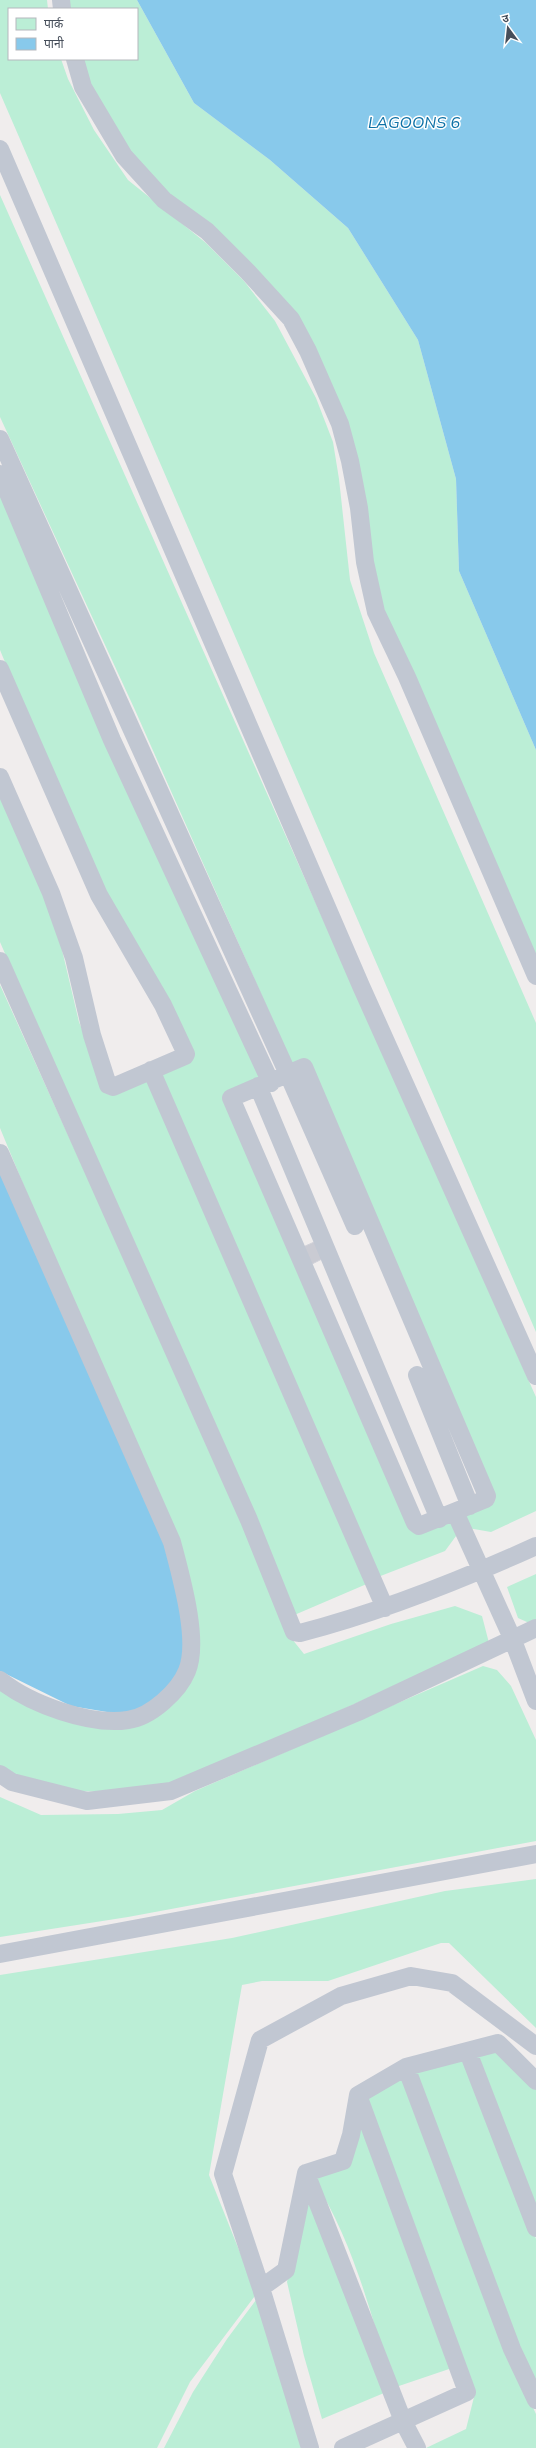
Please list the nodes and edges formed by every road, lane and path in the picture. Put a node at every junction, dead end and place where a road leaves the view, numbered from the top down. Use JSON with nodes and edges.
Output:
{"nodes":[{"id":1,"x":75,"y":60,"type":"edge"},
{"id":2,"x":0,"y":150,"type":"edge"},
{"id":3,"x":0,"y":439,"type":"edge"},
{"id":4,"x":0,"y":474,"type":"edge"},
{"id":5,"x":0,"y":669,"type":"edge"},
{"id":6,"x":0,"y":777,"type":"edge"},
{"id":7,"x":0,"y":961,"type":"edge"},
{"id":8,"x":536,"y":976,"type":"edge"},
{"id":9,"x":151,"y":1070,"type":"junction"},
{"id":10,"x":288,"y":1074,"type":"junction"},
{"id":11,"x":264,"y":1084,"type":"junction"},
{"id":12,"x":0,"y":1153,"type":"edge"},
{"id":13,"x":355,"y":1226,"type":"dead end"},
{"id":14,"x":417,"y":1375,"type":"dead end"},
{"id":15,"x":536,"y":1376,"type":"edge"},
{"id":16,"x":463,"y":1509,"type":"junction"},
{"id":17,"x":438,"y":1519,"type":"junction"},
{"id":18,"x":536,"y":1546,"type":"edge"},
{"id":19,"x":482,"y":1570,"type":"junction"},
{"id":20,"x":385,"y":1608,"type":"junction"},
{"id":21,"x":536,"y":1628,"type":"edge"},
{"id":22,"x":512,"y":1638,"type":"junction"},
{"id":23,"x":0,"y":1680,"type":"edge"},
{"id":24,"x":536,"y":1701,"type":"edge"},
{"id":25,"x":0,"y":1774,"type":"edge"},
{"id":26,"x":536,"y":1854,"type":"edge"},
{"id":27,"x":0,"y":1954,"type":"edge"},
{"id":28,"x":536,"y":2046,"type":"edge"},
{"id":29,"x":468,"y":2052,"type":"junction"},
{"id":30,"x":406,"y":2067,"type":"junction"},
{"id":31,"x":536,"y":2081,"type":"edge"},
{"id":32,"x":358,"y":2095,"type":"junction"},
{"id":33,"x":306,"y":2173,"type":"junction"},
{"id":34,"x":536,"y":2228,"type":"edge"},
{"id":35,"x":261,"y":2288,"type":"junction"},
{"id":36,"x":536,"y":2400,"type":"edge"},
{"id":37,"x":403,"y":2421,"type":"junction"},
{"id":38,"x":310,"y":2448,"type":"edge"},
{"id":39,"x":343,"y":2448,"type":"edge"},
{"id":40,"x":418,"y":2448,"type":"edge"}],
"edges":[{"from":1,"to":8,"type":"lane"},
{"from":2,"to":15,"type":"lane"},
{"from":3,"to":10,"type":"lane"},
{"from":4,"to":11,"type":"lane"},
{"from":5,"to":9,"type":"lane"},
{"from":6,"to":9,"type":"lane"},
{"from":7,"to":20,"type":"lane"},
{"from":9,"to":20,"type":"lane"},
{"from":10,"to":11,"type":"lane"},
{"from":10,"to":13,"type":"lane"},
{"from":10,"to":16,"type":"lane"},
{"from":11,"to":17,"type":"lane"},
{"from":11,"to":17,"type":"lane"},
{"from":12,"to":23,"type":"lane"},
{"from":14,"to":16,"type":"lane"},
{"from":16,"to":17,"type":"lane"},
{"from":16,"to":19,"type":"lane"},
{"from":18,"to":19,"type":"lane"},
{"from":19,"to":20,"type":"lane"},
{"from":19,"to":22,"type":"lane"},
{"from":21,"to":22,"type":"lane"},
{"from":22,"to":24,"type":"lane"},
{"from":22,"to":25,"type":"lane"},
{"from":26,"to":27,"type":"lane"},
{"from":28,"to":35,"type":"lane"},
{"from":29,"to":30,"type":"lane"},
{"from":29,"to":31,"type":"lane"},
{"from":29,"to":34,"type":"lane"},
{"from":30,"to":32,"type":"lane"},
{"from":30,"to":36,"type":"lane"},
{"from":32,"to":33,"type":"lane"},
{"from":32,"to":37,"type":"lane"},
{"from":33,"to":35,"type":"lane"},
{"from":33,"to":37,"type":"lane"},
{"from":35,"to":38,"type":"lane"},
{"from":37,"to":39,"type":"lane"},
{"from":37,"to":40,"type":"lane"}]}
